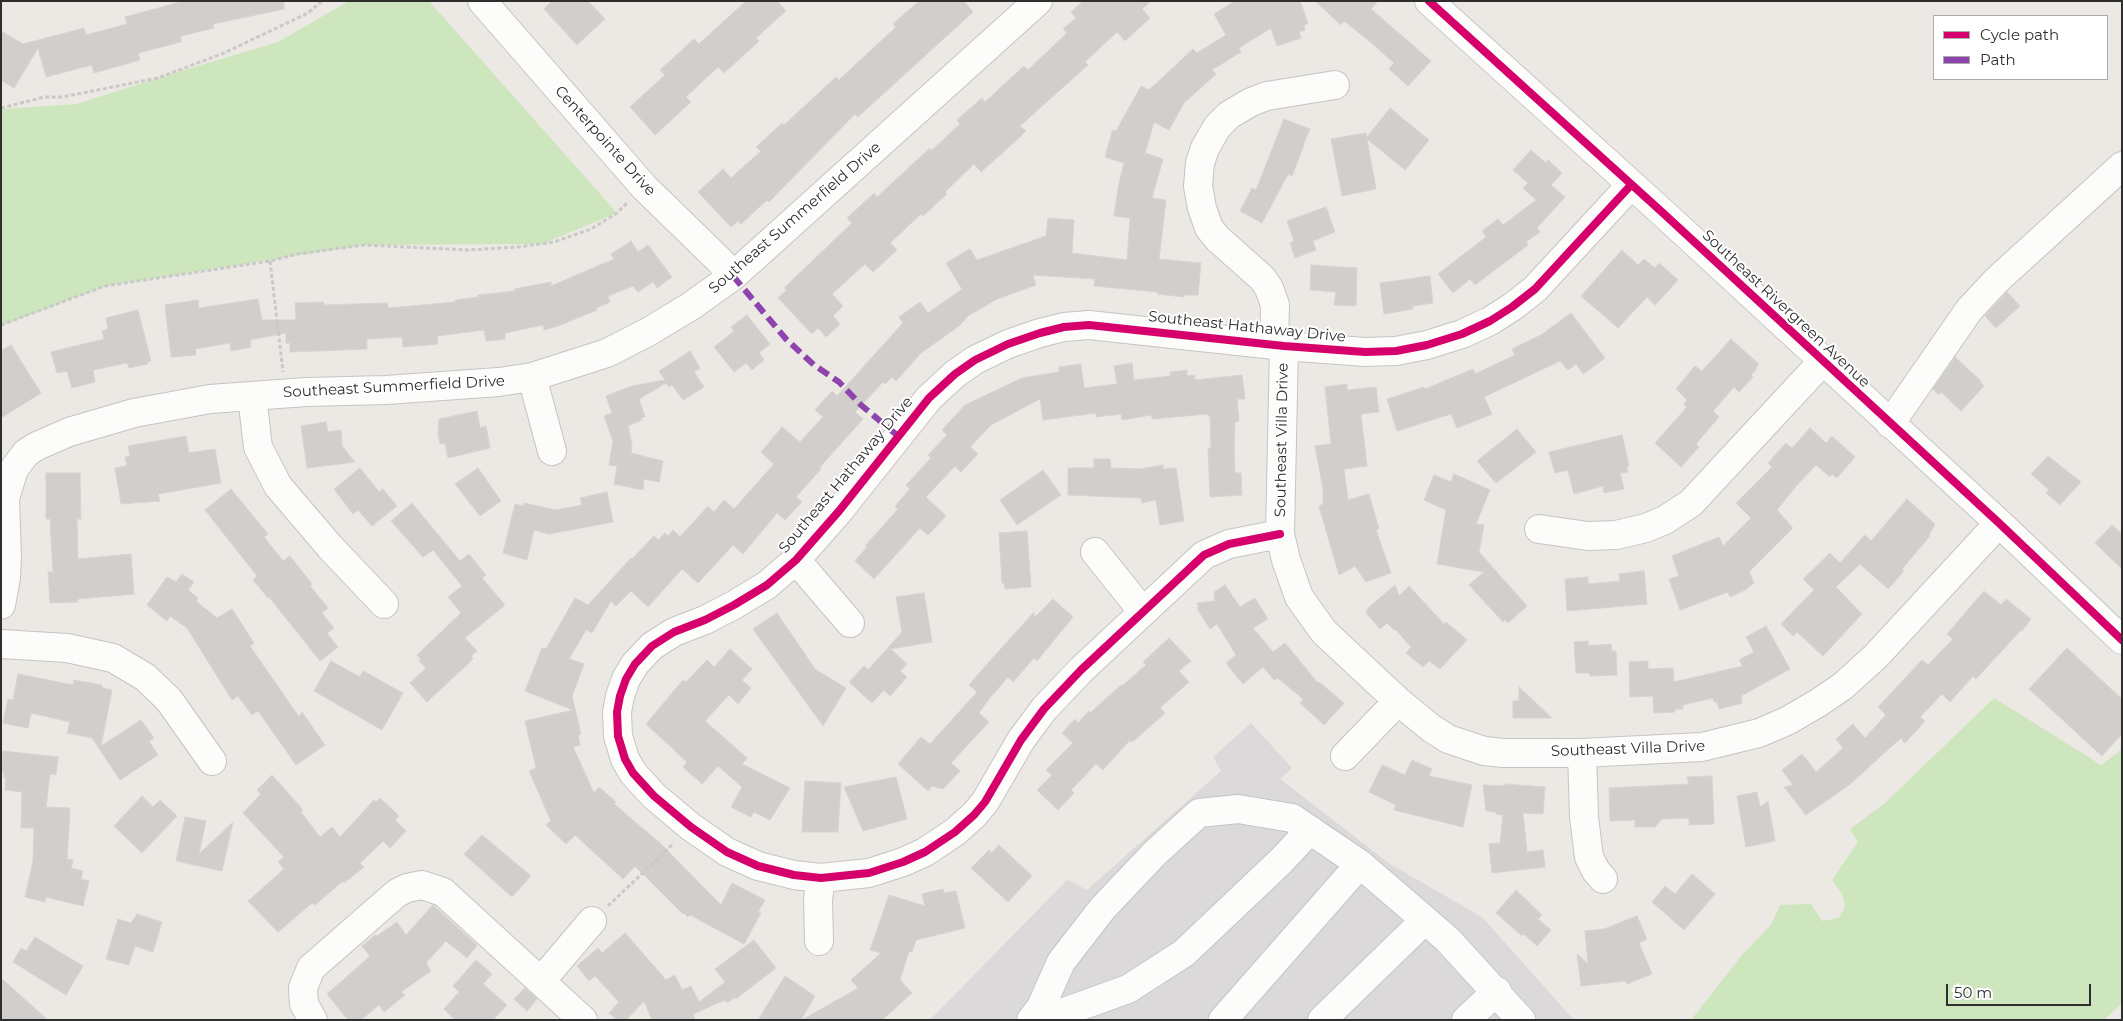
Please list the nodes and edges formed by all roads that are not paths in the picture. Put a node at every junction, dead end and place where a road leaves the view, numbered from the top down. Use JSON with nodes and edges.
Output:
{"nodes":[{"id":1,"x":482,"y":1,"type":"edge"},
{"id":2,"x":1038,"y":1,"type":"edge"},
{"id":3,"x":1429,"y":1,"type":"edge"},
{"id":4,"x":1335,"y":85,"type":"dead end"},
{"id":5,"x":2122,"y":166,"type":"edge"},
{"id":6,"x":1631,"y":185,"type":"junction"},
{"id":7,"x":733,"y":276,"type":"junction"},
{"id":8,"x":1279,"y":346,"type":"junction"},
{"id":9,"x":1823,"y":361,"type":"junction"},
{"id":10,"x":532,"y":377,"type":"junction"},
{"id":11,"x":252,"y":396,"type":"junction"},
{"id":12,"x":1890,"y":424,"type":"junction"},
{"id":13,"x":552,"y":451,"type":"dead end"},
{"id":14,"x":1998,"y":523,"type":"junction"},
{"id":15,"x":1539,"y":528,"type":"dead end"},
{"id":16,"x":1280,"y":534,"type":"junction"},
{"id":17,"x":1096,"y":552,"type":"dead end"},
{"id":18,"x":796,"y":560,"type":"junction"},
{"id":19,"x":384,"y":604,"type":"dead end"},
{"id":20,"x":1,"y":605,"type":"edge"},
{"id":21,"x":1143,"y":612,"type":"junction"},
{"id":22,"x":850,"y":623,"type":"dead end"},
{"id":23,"x":2122,"y":640,"type":"edge"},
{"id":24,"x":1,"y":644,"type":"edge"},
{"id":25,"x":1398,"y":701,"type":"junction"},
{"id":26,"x":1582,"y":753,"type":"junction"},
{"id":27,"x":1345,"y":756,"type":"dead end"},
{"id":28,"x":212,"y":761,"type":"dead end"},
{"id":29,"x":1310,"y":830,"type":"junction"},
{"id":30,"x":1360,"y":864,"type":"junction"},
{"id":31,"x":821,"y":878,"type":"junction"},
{"id":32,"x":1603,"y":879,"type":"dead end"},
{"id":33,"x":1425,"y":920,"type":"junction"},
{"id":34,"x":592,"y":921,"type":"road end"},
{"id":35,"x":819,"y":941,"type":"dead end"},
{"id":36,"x":541,"y":981,"type":"junction"},
{"id":37,"x":1497,"y":991,"type":"junction"},
{"id":38,"x":313,"y":1020,"type":"edge"},
{"id":39,"x":584,"y":1020,"type":"edge"},
{"id":40,"x":1031,"y":1020,"type":"edge"},
{"id":41,"x":1042,"y":1020,"type":"edge"},
{"id":42,"x":1223,"y":1020,"type":"edge"},
{"id":43,"x":1322,"y":1020,"type":"edge"},
{"id":44,"x":1466,"y":1020,"type":"edge"},
{"id":45,"x":1521,"y":1020,"type":"edge"}],
"edges":[{"from":1,"to":7,"type":"street","name":"Centerpointe Drive"},
{"from":2,"to":7,"type":"street","name":"Southeast Summerfield Drive"},
{"from":3,"to":6,"type":"street","name":"Southeast Rivergreen Avenue"},
{"from":4,"to":8,"type":"street","name":"Southeast Villa Drive"},
{"from":5,"to":12,"type":"street"},
{"from":6,"to":8,"type":"street","name":"Southeast Hathaway Drive"},
{"from":6,"to":9,"type":"street","name":"Southeast Rivergreen Avenue"},
{"from":7,"to":10,"type":"street","name":"Southeast Summerfield Drive"},
{"from":8,"to":16,"type":"street","name":"Southeast Villa Drive"},
{"from":8,"to":18,"type":"street","name":"Southeast Hathaway Drive"},
{"from":9,"to":12,"type":"street","name":"Southeast Rivergreen Avenue"},
{"from":9,"to":15,"type":"street"},
{"from":10,"to":11,"type":"street","name":"Southeast Summerfield Drive"},
{"from":10,"to":13,"type":"street"},
{"from":11,"to":19,"type":"street"},
{"from":11,"to":20,"type":"street","name":"Southeast Summerfield Drive"},
{"from":12,"to":14,"type":"street","name":"Southeast Rivergreen Avenue"},
{"from":14,"to":23,"type":"street","name":"Southeast Rivergreen Avenue"},
{"from":14,"to":26,"type":"street","name":"Southeast Villa Drive"},
{"from":16,"to":21,"type":"street","name":"Southeast Hathaway Drive"},
{"from":16,"to":25,"type":"street","name":"Southeast Villa Drive"},
{"from":17,"to":21,"type":"street"},
{"from":18,"to":22,"type":"street","name":"Southeast Hathaway Drive"},
{"from":18,"to":31,"type":"street","name":"Southeast Hathaway Drive"},
{"from":21,"to":31,"type":"street","name":"Southeast Hathaway Drive"},
{"from":24,"to":28,"type":"street"},
{"from":25,"to":26,"type":"street","name":"Southeast Villa Drive"},
{"from":25,"to":27,"type":"street"},
{"from":26,"to":32,"type":"street"},
{"from":29,"to":30,"type":"street"},
{"from":29,"to":40,"type":"street"},
{"from":29,"to":41,"type":"street"},
{"from":30,"to":33,"type":"street"},
{"from":30,"to":42,"type":"street"},
{"from":31,"to":35,"type":"street"},
{"from":33,"to":37,"type":"street"},
{"from":33,"to":43,"type":"street"},
{"from":34,"to":36,"type":"street"},
{"from":36,"to":38,"type":"street"},
{"from":36,"to":39,"type":"street"},
{"from":37,"to":44,"type":"street"},
{"from":37,"to":45,"type":"street"}]}
